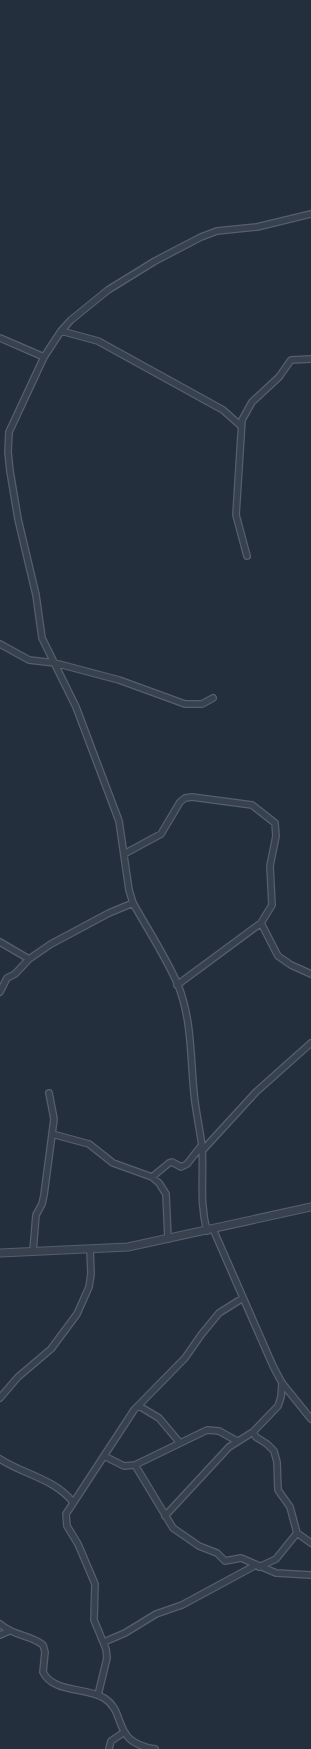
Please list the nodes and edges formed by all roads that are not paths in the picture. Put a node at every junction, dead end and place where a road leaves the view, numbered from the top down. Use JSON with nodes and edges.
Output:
{"nodes":[{"id":1,"x":311,"y":214,"type":"edge"},
{"id":2,"x":60,"y":331,"type":"junction"},
{"id":3,"x":0,"y":338,"type":"edge"},
{"id":4,"x":44,"y":357,"type":"junction"},
{"id":5,"x":311,"y":359,"type":"edge"},
{"id":6,"x":241,"y":426,"type":"junction"},
{"id":7,"x":246,"y":556,"type":"dead end"},
{"id":8,"x":0,"y":644,"type":"edge"},
{"id":9,"x":55,"y":663,"type":"junction"},
{"id":10,"x":213,"y":698,"type":"dead end"},
{"id":11,"x":124,"y":854,"type":"junction"},
{"id":12,"x":133,"y":903,"type":"junction"},
{"id":13,"x":261,"y":923,"type":"junction"},
{"id":14,"x":0,"y":942,"type":"edge"},
{"id":15,"x":29,"y":959,"type":"junction"},
{"id":16,"x":311,"y":974,"type":"edge"},
{"id":17,"x":178,"y":985,"type":"junction"},
{"id":18,"x":0,"y":992,"type":"edge"},
{"id":19,"x":311,"y":1043,"type":"edge"},
{"id":20,"x":49,"y":1093,"type":"dead end"},
{"id":21,"x":52,"y":1134,"type":"junction"},
{"id":22,"x":202,"y":1148,"type":"junction"},
{"id":23,"x":152,"y":1177,"type":"junction"},
{"id":24,"x":311,"y":1208,"type":"edge"},
{"id":25,"x":210,"y":1230,"type":"junction"},
{"id":26,"x":168,"y":1239,"type":"junction"},
{"id":27,"x":90,"y":1248,"type":"junction"},
{"id":28,"x":33,"y":1251,"type":"junction"},
{"id":29,"x":0,"y":1253,"type":"edge"},
{"id":30,"x":243,"y":1298,"type":"junction"},
{"id":31,"x":282,"y":1382,"type":"junction"},
{"id":32,"x":0,"y":1398,"type":"edge"},
{"id":33,"x":139,"y":1406,"type":"junction"},
{"id":34,"x":311,"y":1419,"type":"edge"},
{"id":35,"x":253,"y":1432,"type":"junction"},
{"id":36,"x":237,"y":1441,"type":"junction"},
{"id":37,"x":180,"y":1442,"type":"junction"},
{"id":38,"x":104,"y":1456,"type":"junction"},
{"id":39,"x":0,"y":1459,"type":"edge"},
{"id":40,"x":135,"y":1465,"type":"junction"},
{"id":41,"x":73,"y":1502,"type":"junction"},
{"id":42,"x":166,"y":1516,"type":"junction"},
{"id":43,"x":297,"y":1533,"type":"junction"},
{"id":44,"x":311,"y":1543,"type":"edge"},
{"id":45,"x":257,"y":1566,"type":"junction"},
{"id":46,"x":311,"y":1575,"type":"edge"},
{"id":47,"x":0,"y":1624,"type":"edge"},
{"id":48,"x":9,"y":1631,"type":"junction"},
{"id":49,"x":0,"y":1635,"type":"edge"},
{"id":50,"x":104,"y":1642,"type":"junction"},
{"id":51,"x":98,"y":1695,"type":"junction"},
{"id":52,"x":123,"y":1732,"type":"junction"},
{"id":53,"x":145,"y":1748,"type":"edge"},
{"id":54,"x":109,"y":1749,"type":"edge"},
{"id":55,"x":155,"y":1749,"type":"edge"}],
"edges":[{"from":1,"to":2,"type":"street"},
{"from":2,"to":4,"type":"street"},
{"from":2,"to":6,"type":"street"},
{"from":3,"to":4,"type":"street"},
{"from":4,"to":9,"type":"street"},
{"from":5,"to":6,"type":"street"},
{"from":6,"to":7,"type":"street"},
{"from":8,"to":9,"type":"street"},
{"from":9,"to":10,"type":"street"},
{"from":9,"to":11,"type":"street"},
{"from":11,"to":12,"type":"street"},
{"from":11,"to":13,"type":"street"},
{"from":12,"to":15,"type":"street"},
{"from":12,"to":17,"type":"street"},
{"from":13,"to":16,"type":"street"},
{"from":13,"to":17,"type":"street"},
{"from":14,"to":15,"type":"street"},
{"from":15,"to":18,"type":"street"},
{"from":17,"to":22,"type":"street"},
{"from":19,"to":22,"type":"street"},
{"from":20,"to":21,"type":"street"},
{"from":21,"to":23,"type":"street"},
{"from":21,"to":28,"type":"street"},
{"from":22,"to":23,"type":"street"},
{"from":22,"to":25,"type":"street"},
{"from":23,"to":26,"type":"street"},
{"from":24,"to":25,"type":"street"},
{"from":25,"to":26,"type":"street"},
{"from":25,"to":30,"type":"street"},
{"from":26,"to":27,"type":"street"},
{"from":27,"to":28,"type":"street"},
{"from":27,"to":32,"type":"street"},
{"from":28,"to":29,"type":"street"},
{"from":30,"to":31,"type":"street"},
{"from":30,"to":33,"type":"street"},
{"from":31,"to":34,"type":"street"},
{"from":31,"to":35,"type":"street"},
{"from":33,"to":37,"type":"street"},
{"from":33,"to":38,"type":"street"},
{"from":35,"to":36,"type":"street"},
{"from":35,"to":43,"type":"street"},
{"from":36,"to":37,"type":"street"},
{"from":36,"to":42,"type":"street"},
{"from":37,"to":40,"type":"street"},
{"from":38,"to":40,"type":"street"},
{"from":38,"to":41,"type":"street"},
{"from":39,"to":41,"type":"street"},
{"from":40,"to":42,"type":"street"},
{"from":41,"to":50,"type":"street"},
{"from":42,"to":45,"type":"street"},
{"from":43,"to":44,"type":"street"},
{"from":43,"to":45,"type":"street"},
{"from":45,"to":46,"type":"street"},
{"from":45,"to":50,"type":"street"},
{"from":47,"to":48,"type":"street"},
{"from":48,"to":49,"type":"street"},
{"from":48,"to":51,"type":"street"},
{"from":50,"to":51,"type":"street"},
{"from":51,"to":52,"type":"street"},
{"from":52,"to":53,"type":"street"},
{"from":52,"to":54,"type":"street"},
{"from":53,"to":55,"type":"street"}]}
